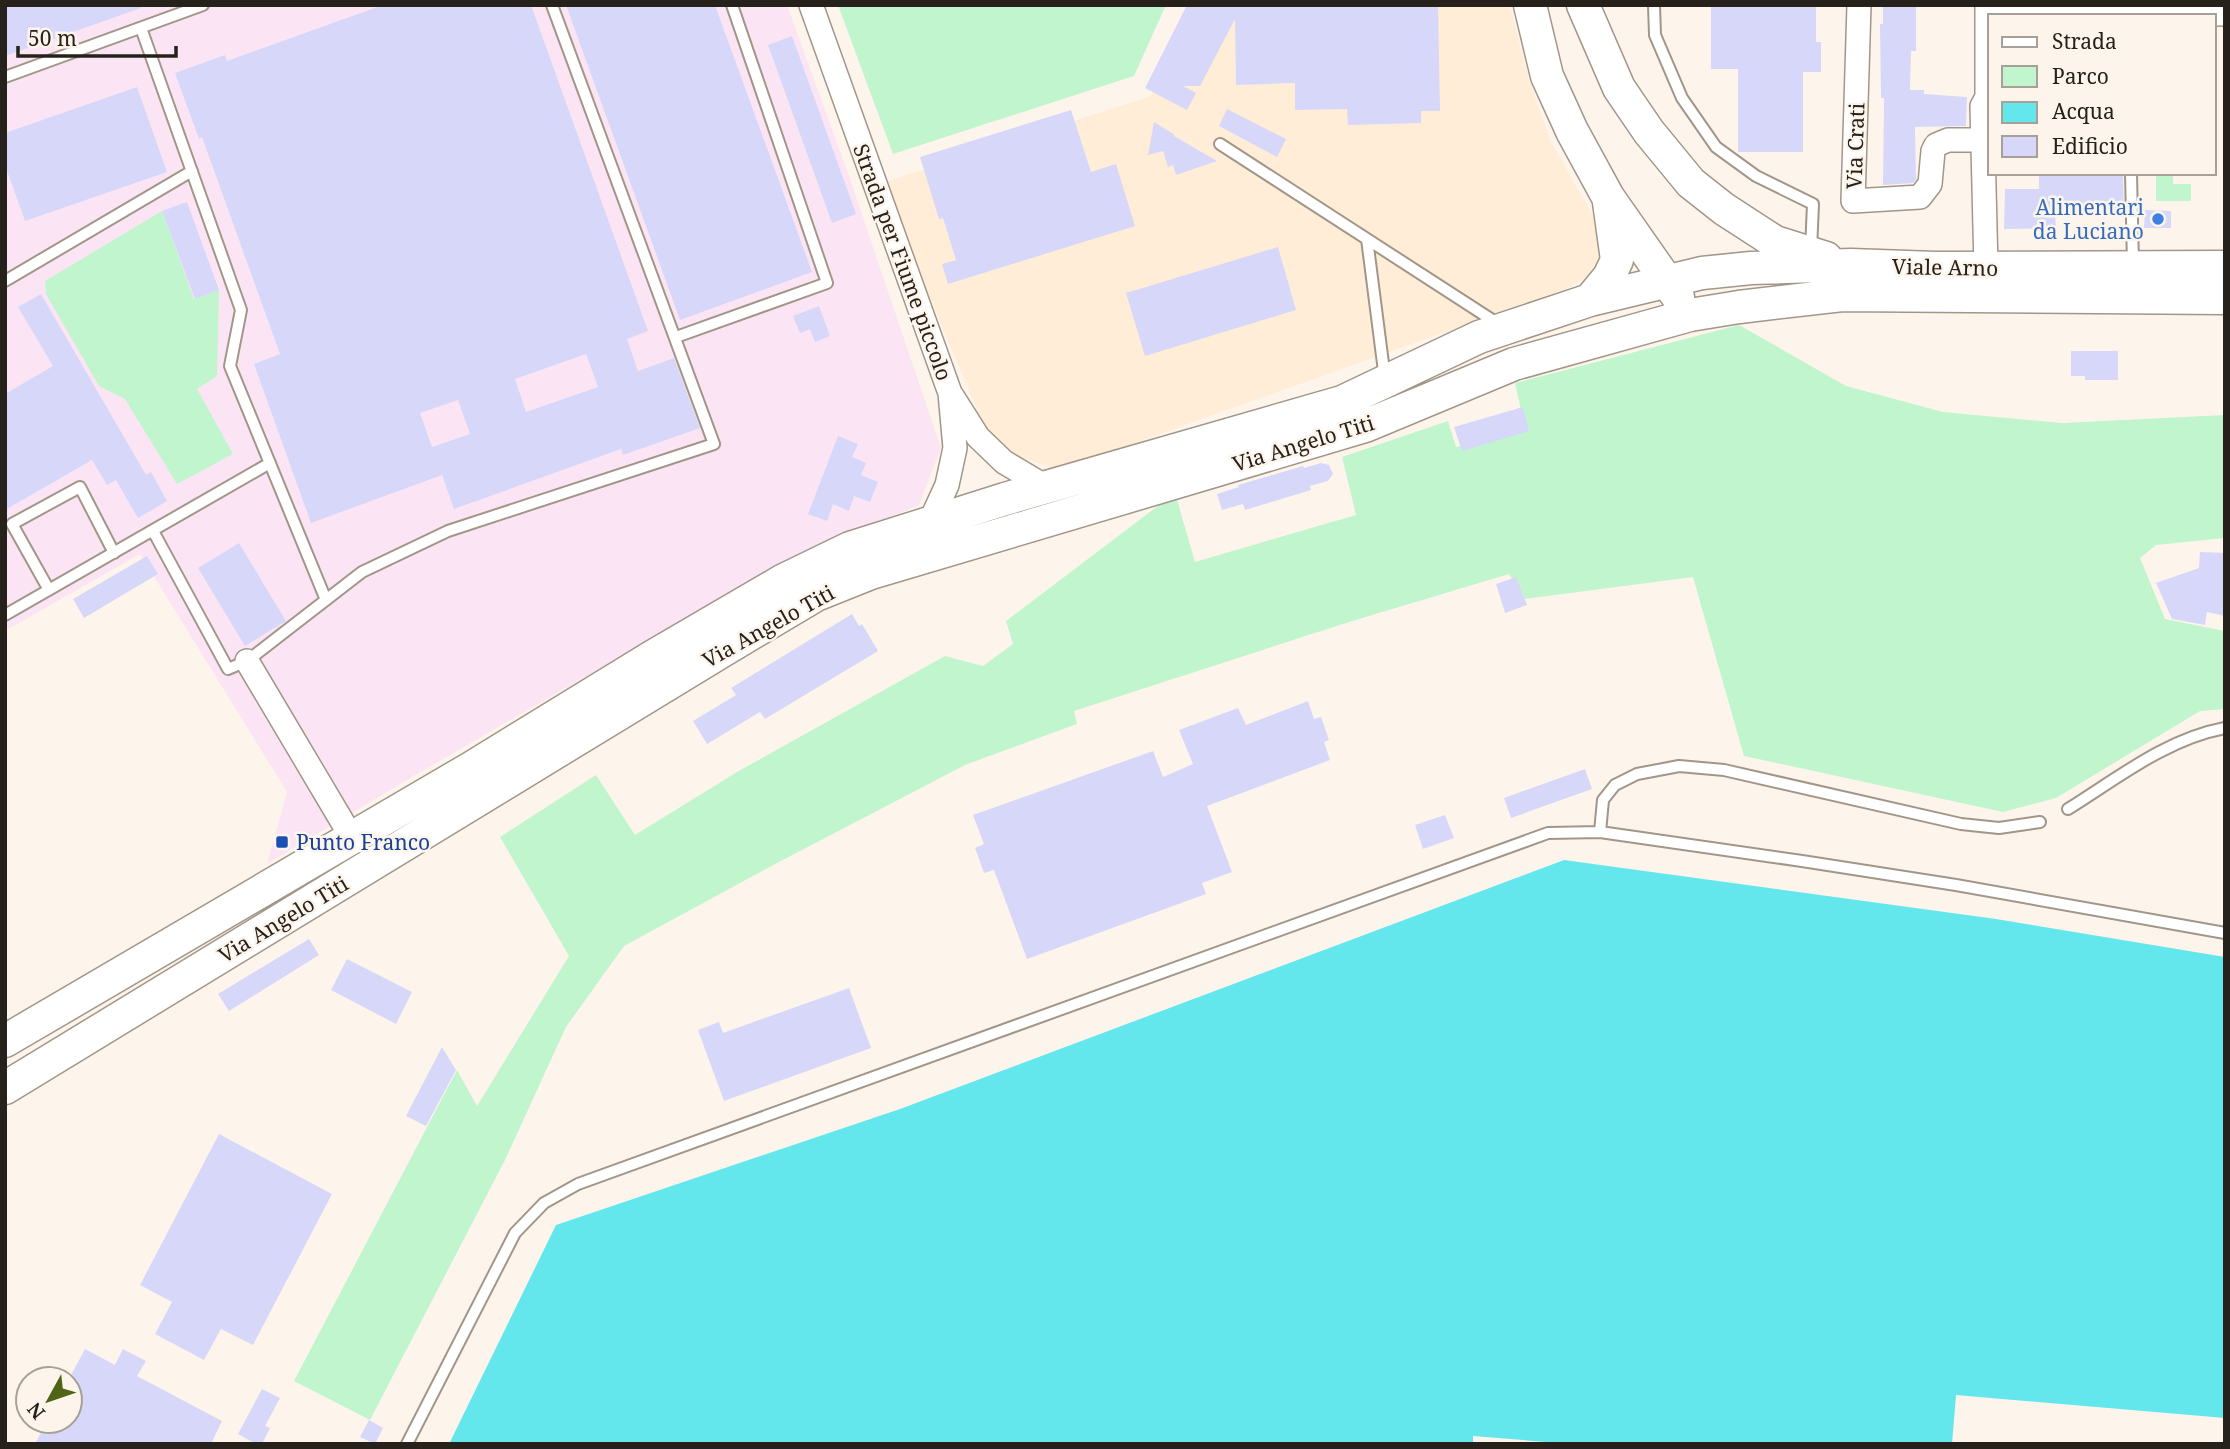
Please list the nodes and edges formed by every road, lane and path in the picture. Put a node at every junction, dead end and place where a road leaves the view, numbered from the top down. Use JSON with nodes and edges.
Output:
{"nodes":[{"id":1,"x":203,"y":5,"type":"edge"},
{"id":2,"x":552,"y":5,"type":"edge"},
{"id":3,"x":732,"y":5,"type":"edge"},
{"id":4,"x":811,"y":5,"type":"edge"},
{"id":5,"x":1530,"y":5,"type":"edge"},
{"id":6,"x":1583,"y":5,"type":"edge"},
{"id":7,"x":1654,"y":5,"type":"edge"},
{"id":8,"x":1859,"y":5,"type":"edge"},
{"id":9,"x":1987,"y":8,"type":"edge"},
{"id":10,"x":2111,"y":9,"type":"edge"},
{"id":11,"x":2225,"y":14,"type":"edge"},
{"id":12,"x":141,"y":28,"type":"junction"},
{"id":13,"x":5,"y":77,"type":"edge"},
{"id":14,"x":1988,"y":94,"type":"edge"},
{"id":15,"x":1983,"y":140,"type":"junction"},
{"id":16,"x":1220,"y":144,"type":"dead end"},
{"id":17,"x":192,"y":172,"type":"junction"},
{"id":18,"x":2131,"y":175,"type":"edge"},
{"id":19,"x":1608,"y":197,"type":"junction"},
{"id":20,"x":1367,"y":239,"type":"junction"},
{"id":21,"x":1811,"y":253,"type":"junction"},
{"id":22,"x":1851,"y":265,"type":"junction"},
{"id":23,"x":2133,"y":267,"type":"junction"},
{"id":24,"x":2225,"y":267,"type":"edge"},
{"id":25,"x":1986,"y":268,"type":"junction"},
{"id":26,"x":5,"y":281,"type":"edge"},
{"id":27,"x":1666,"y":282,"type":"junction"},
{"id":28,"x":2225,"y":298,"type":"edge"},
{"id":29,"x":1590,"y":300,"type":"junction"},
{"id":30,"x":1690,"y":315,"type":"junction"},
{"id":31,"x":1505,"y":329,"type":"junction"},
{"id":32,"x":676,"y":337,"type":"junction"},
{"id":33,"x":1385,"y":382,"type":"junction"},
{"id":34,"x":950,"y":393,"type":"junction"},
{"id":35,"x":270,"y":463,"type":"junction"},
{"id":36,"x":1046,"y":487,"type":"junction"},
{"id":37,"x":930,"y":523,"type":"junction"},
{"id":38,"x":153,"y":531,"type":"junction"},
{"id":39,"x":114,"y":553,"type":"junction"},
{"id":40,"x":49,"y":590,"type":"junction"},
{"id":41,"x":326,"y":600,"type":"junction"},
{"id":42,"x":5,"y":615,"type":"edge"},
{"id":43,"x":247,"y":661,"type":"junction"},
{"id":44,"x":2225,"y":728,"type":"edge"},
{"id":45,"x":2068,"y":809,"type":"dead end"},
{"id":46,"x":2040,"y":822,"type":"dead end"},
{"id":47,"x":1600,"y":832,"type":"junction"},
{"id":48,"x":356,"y":835,"type":"junction"},
{"id":49,"x":393,"y":852,"type":"junction"},
{"id":50,"x":356,"y":875,"type":"junction"},
{"id":51,"x":2225,"y":933,"type":"edge"},
{"id":52,"x":5,"y":1041,"type":"edge"},
{"id":53,"x":5,"y":1088,"type":"edge"},
{"id":54,"x":407,"y":1444,"type":"edge"}],
"edges":[{"from":1,"to":12,"type":"lane"},
{"from":2,"to":32,"type":"lane"},
{"from":3,"to":32,"type":"lane"},
{"from":4,"to":34,"type":"street","name":"Strada per Fiume piccolo"},
{"from":5,"to":19,"type":"main road"},
{"from":6,"to":21,"type":"main road"},
{"from":7,"to":21,"type":"lane"},
{"from":8,"to":15,"type":"street","name":"Via Crati"},
{"from":9,"to":10,"type":"street"},
{"from":9,"to":14,"type":"street"},
{"from":10,"to":11,"type":"street"},
{"from":12,"to":13,"type":"lane"},
{"from":12,"to":17,"type":"lane"},
{"from":14,"to":15,"type":"street"},
{"from":15,"to":25,"type":"street"},
{"from":16,"to":20,"type":"lane"},
{"from":17,"to":26,"type":"lane"},
{"from":17,"to":35,"type":"lane"},
{"from":18,"to":23,"type":"lane"},
{"from":19,"to":27,"type":"main road"},
{"from":19,"to":29,"type":"main road"},
{"from":20,"to":31,"type":"lane"},
{"from":20,"to":33,"type":"lane"},
{"from":21,"to":22,"type":"main road"},
{"from":22,"to":25,"type":"main road","name":"Viale Arno"},
{"from":22,"to":27,"type":"main road","name":"Viale Arno"},
{"from":23,"to":24,"type":"main road","name":"Viale Arno"},
{"from":23,"to":25,"type":"main road","name":"Viale Arno"},
{"from":27,"to":29,"type":"main road","name":"Via Angelo Titi"},
{"from":27,"to":30,"type":"main road"},
{"from":28,"to":30,"type":"main road","name":"Viale Arno"},
{"from":29,"to":31,"type":"main road","name":"Via Angelo Titi"},
{"from":30,"to":49,"type":"main road","name":"Via Angelo Titi"},
{"from":31,"to":33,"type":"main road","name":"Via Angelo Titi"},
{"from":32,"to":41,"type":"lane"},
{"from":33,"to":36,"type":"main road","name":"Via Angelo Titi"},
{"from":34,"to":36,"type":"street"},
{"from":34,"to":37,"type":"street","name":"Strada per Fiume piccolo"},
{"from":35,"to":38,"type":"lane"},
{"from":35,"to":41,"type":"lane"},
{"from":36,"to":37,"type":"main road","name":"Via Angelo Titi"},
{"from":37,"to":48,"type":"main road","name":"Via Angelo Titi"},
{"from":38,"to":39,"type":"lane"},
{"from":38,"to":43,"type":"lane"},
{"from":39,"to":40,"type":"lane"},
{"from":39,"to":40,"type":"lane"},
{"from":40,"to":42,"type":"lane"},
{"from":41,"to":43,"type":"lane"},
{"from":43,"to":48,"type":"street"},
{"from":44,"to":45,"type":"lane"},
{"from":46,"to":47,"type":"lane"},
{"from":47,"to":51,"type":"lane"},
{"from":47,"to":54,"type":"lane"},
{"from":48,"to":49,"type":"street"},
{"from":48,"to":50,"type":"street"},
{"from":48,"to":52,"type":"main road","name":"Via Angelo Titi"},
{"from":49,"to":50,"type":"main road","name":"Via Angelo Titi"},
{"from":50,"to":53,"type":"main road","name":"Via Angelo Titi"}]}
